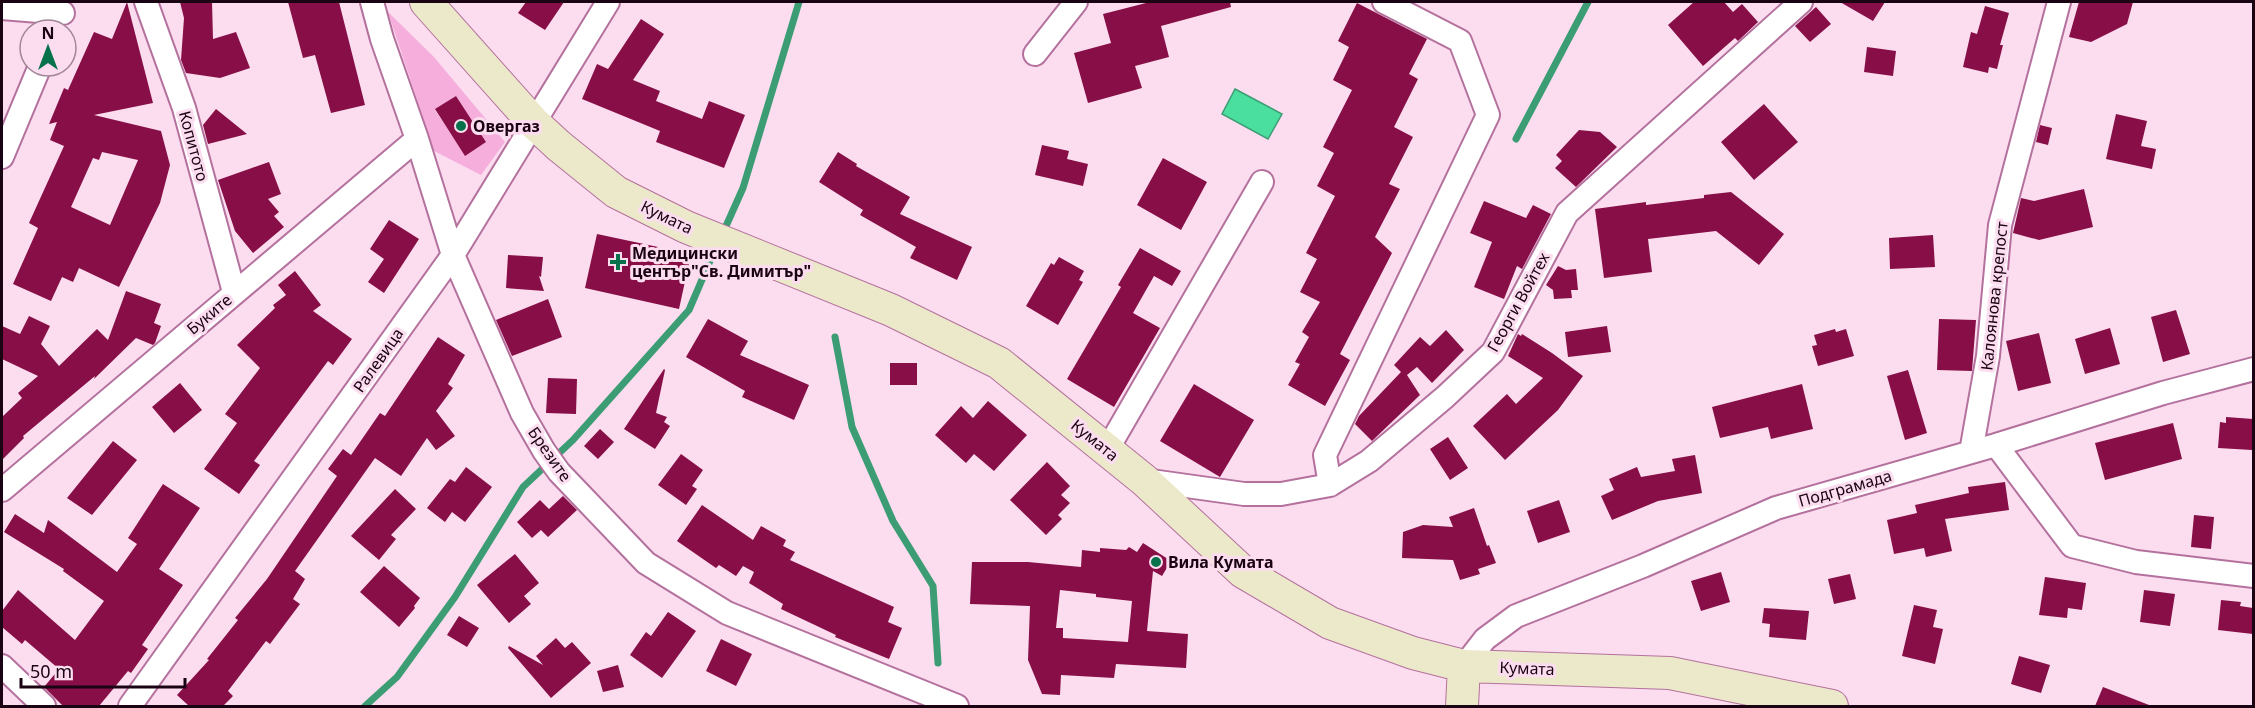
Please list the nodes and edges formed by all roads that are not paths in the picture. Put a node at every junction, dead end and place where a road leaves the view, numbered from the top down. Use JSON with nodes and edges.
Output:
{"nodes":[{"id":1,"x":146,"y":2,"type":"edge"},
{"id":2,"x":372,"y":2,"type":"edge"},
{"id":3,"x":426,"y":2,"type":"edge"},
{"id":4,"x":608,"y":2,"type":"edge"},
{"id":5,"x":1076,"y":2,"type":"edge"},
{"id":6,"x":1384,"y":2,"type":"edge"},
{"id":7,"x":1801,"y":2,"type":"edge"},
{"id":8,"x":2059,"y":2,"type":"edge"},
{"id":9,"x":2,"y":8,"type":"edge"},
{"id":10,"x":62,"y":15,"type":"edge"},
{"id":11,"x":1035,"y":54,"type":"dead end"},
{"id":12,"x":35,"y":78,"type":"edge"},
{"id":13,"x":533,"y":122,"type":"junction"},
{"id":14,"x":417,"y":139,"type":"junction"},
{"id":15,"x":2,"y":157,"type":"edge"},
{"id":16,"x":1262,"y":182,"type":"dead end"},
{"id":17,"x":453,"y":255,"type":"junction"},
{"id":18,"x":234,"y":292,"type":"junction"},
{"id":19,"x":2253,"y":369,"type":"edge"},
{"id":20,"x":1996,"y":445,"type":"junction"},
{"id":21,"x":1107,"y":450,"type":"junction"},
{"id":22,"x":1971,"y":452,"type":"junction"},
{"id":23,"x":1144,"y":480,"type":"junction"},
{"id":24,"x":1330,"y":485,"type":"junction"},
{"id":25,"x":2,"y":490,"type":"edge"},
{"id":26,"x":2253,"y":576,"type":"edge"},
{"id":27,"x":2,"y":666,"type":"edge"},
{"id":28,"x":1464,"y":666,"type":"junction"},
{"id":29,"x":44,"y":706,"type":"edge"},
{"id":30,"x":130,"y":706,"type":"edge"},
{"id":31,"x":957,"y":706,"type":"edge"},
{"id":32,"x":1461,"y":706,"type":"edge"},
{"id":33,"x":1832,"y":706,"type":"edge"}],
"edges":[{"from":1,"to":18,"type":"street","name":"Копитото"},
{"from":2,"to":14,"type":"street","name":"Брезите"},
{"from":3,"to":13,"type":"main road","name":"Кумата"},
{"from":4,"to":13,"type":"street","name":"Ралевица"},
{"from":5,"to":11,"type":"street"},
{"from":6,"to":24,"type":"street"},
{"from":7,"to":24,"type":"street","name":"Георги Войтех"},
{"from":8,"to":22,"type":"street","name":"Калоянова крепост"},
{"from":9,"to":10,"type":"street"},
{"from":12,"to":15,"type":"street"},
{"from":13,"to":17,"type":"street","name":"Ралевица"},
{"from":13,"to":21,"type":"main road","name":"Кумата"},
{"from":14,"to":17,"type":"street","name":"Брезите"},
{"from":14,"to":18,"type":"street","name":"Буките"},
{"from":16,"to":21,"type":"street"},
{"from":17,"to":30,"type":"street","name":"Ралевица"},
{"from":17,"to":31,"type":"street","name":"Брезите"},
{"from":18,"to":25,"type":"street","name":"Буките"},
{"from":19,"to":20,"type":"street","name":"Подграмада"},
{"from":20,"to":22,"type":"street","name":"Подграмада"},
{"from":20,"to":26,"type":"street"},
{"from":21,"to":23,"type":"main road","name":"Кумата"},
{"from":22,"to":28,"type":"street","name":"Подграмада"},
{"from":23,"to":24,"type":"street","name":"Георги Войтех"},
{"from":23,"to":28,"type":"main road","name":"Кумата"},
{"from":27,"to":29,"type":"street"},
{"from":28,"to":32,"type":"main road"},
{"from":28,"to":33,"type":"main road","name":"Кумата"}]}
